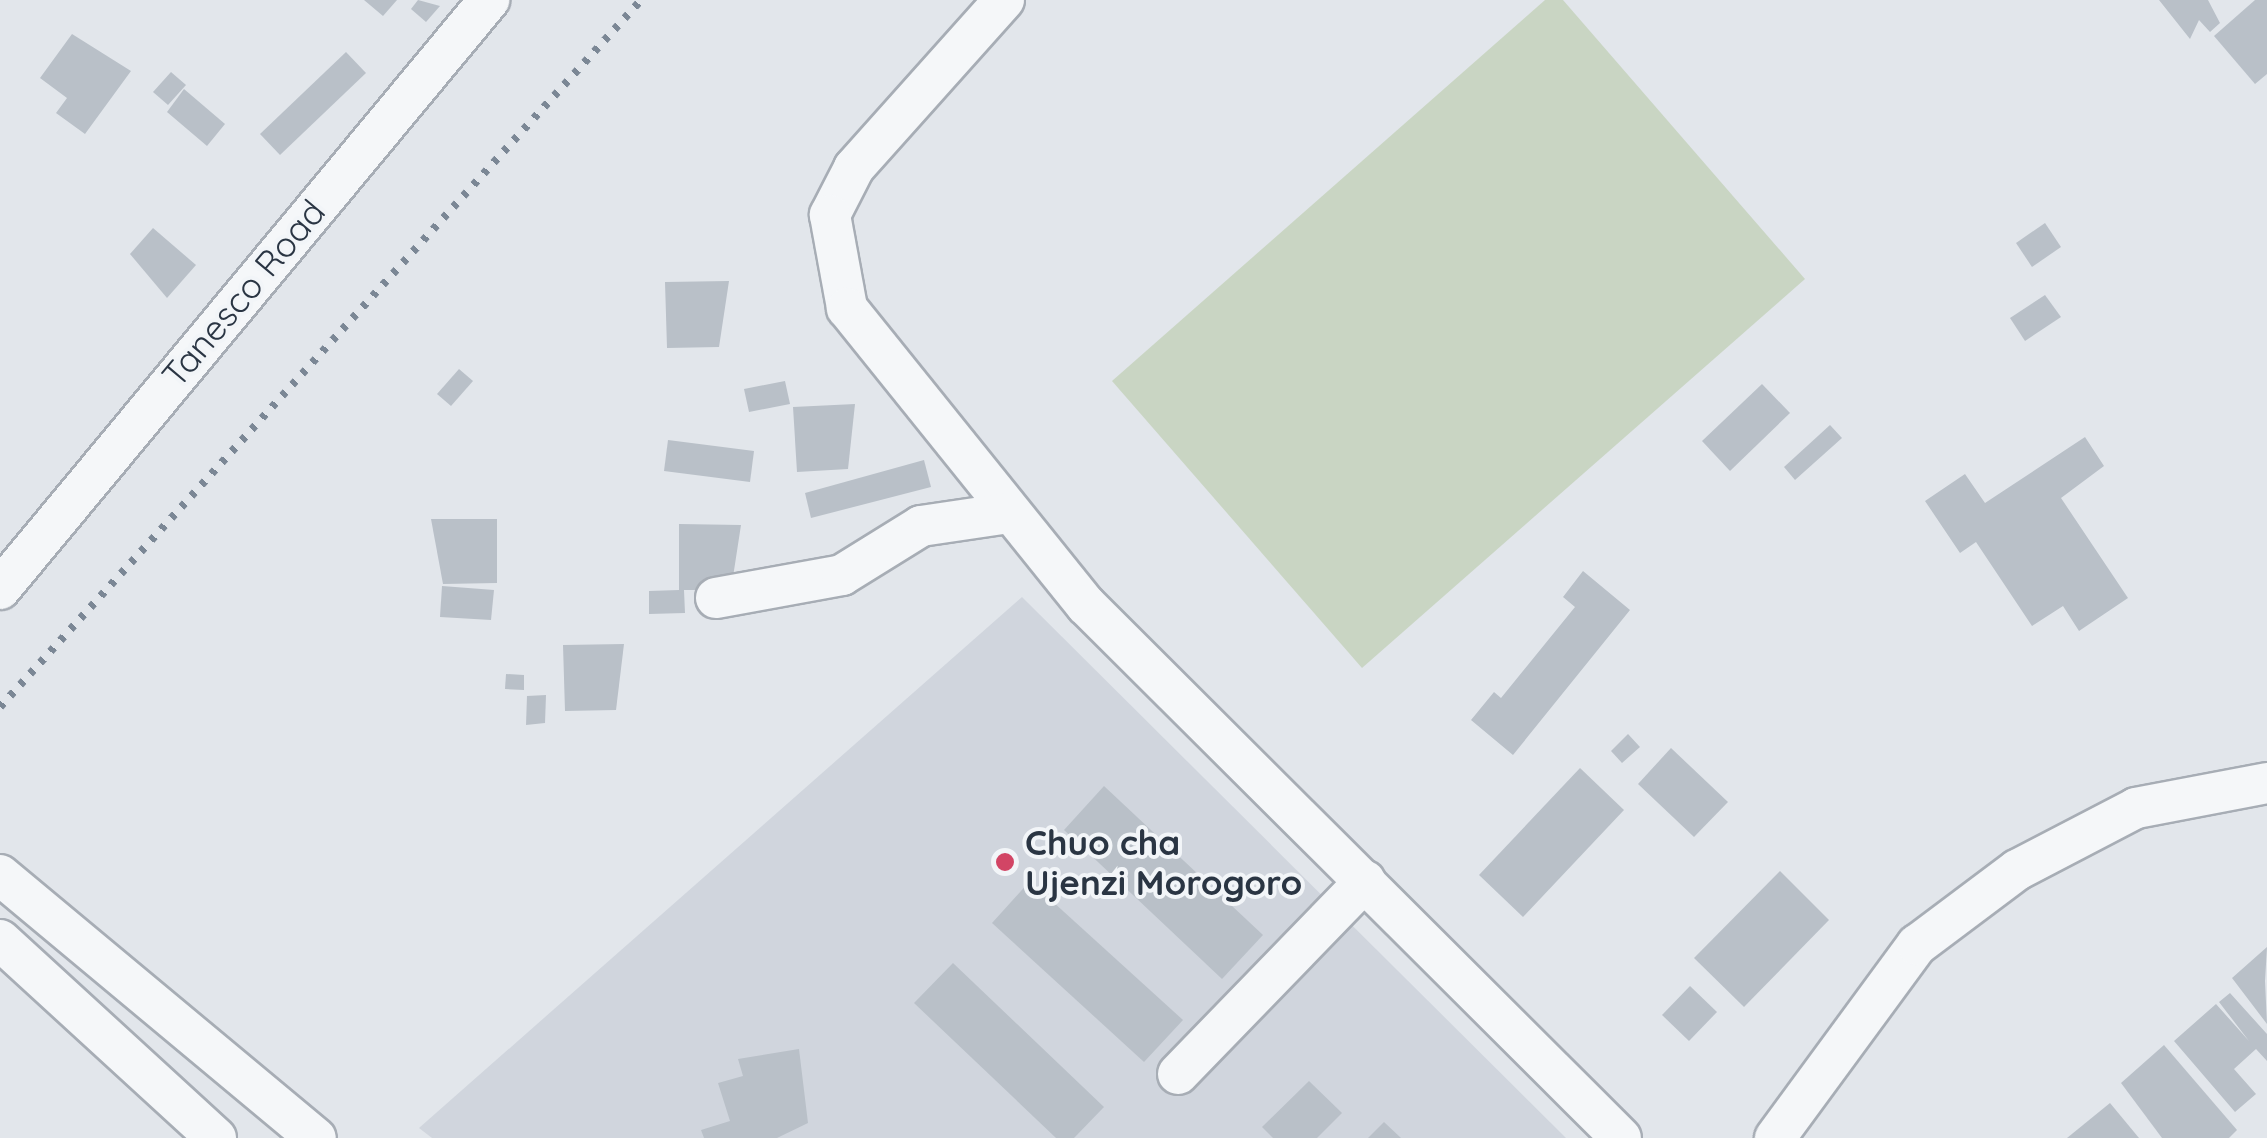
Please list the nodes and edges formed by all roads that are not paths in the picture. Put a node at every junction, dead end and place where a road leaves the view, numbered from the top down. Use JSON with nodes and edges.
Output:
{"nodes":[{"id":1,"x":489,"y":0,"type":"edge"},
{"id":2,"x":1004,"y":0,"type":"edge"},
{"id":3,"x":1010,"y":513,"type":"junction"},
{"id":4,"x":0,"y":588,"type":"edge"},
{"id":5,"x":716,"y":598,"type":"dead end"},
{"id":6,"x":2267,"y":782,"type":"edge"},
{"id":7,"x":0,"y":876,"type":"edge"},
{"id":8,"x":1365,"y":882,"type":"junction"},
{"id":9,"x":0,"y":940,"type":"edge"},
{"id":10,"x":1178,"y":1074,"type":"dead end"},
{"id":11,"x":216,"y":1138,"type":"edge"},
{"id":12,"x":316,"y":1138,"type":"edge"},
{"id":13,"x":1620,"y":1138,"type":"edge"},
{"id":14,"x":1775,"y":1138,"type":"edge"}],
"edges":[{"from":1,"to":4,"type":"street","name":"Tanesco Road"},
{"from":2,"to":3,"type":"street"},
{"from":3,"to":5,"type":"street"},
{"from":3,"to":8,"type":"street"},
{"from":6,"to":14,"type":"street"},
{"from":7,"to":12,"type":"street"},
{"from":8,"to":10,"type":"street"},
{"from":8,"to":13,"type":"street"},
{"from":9,"to":11,"type":"street"}]}
